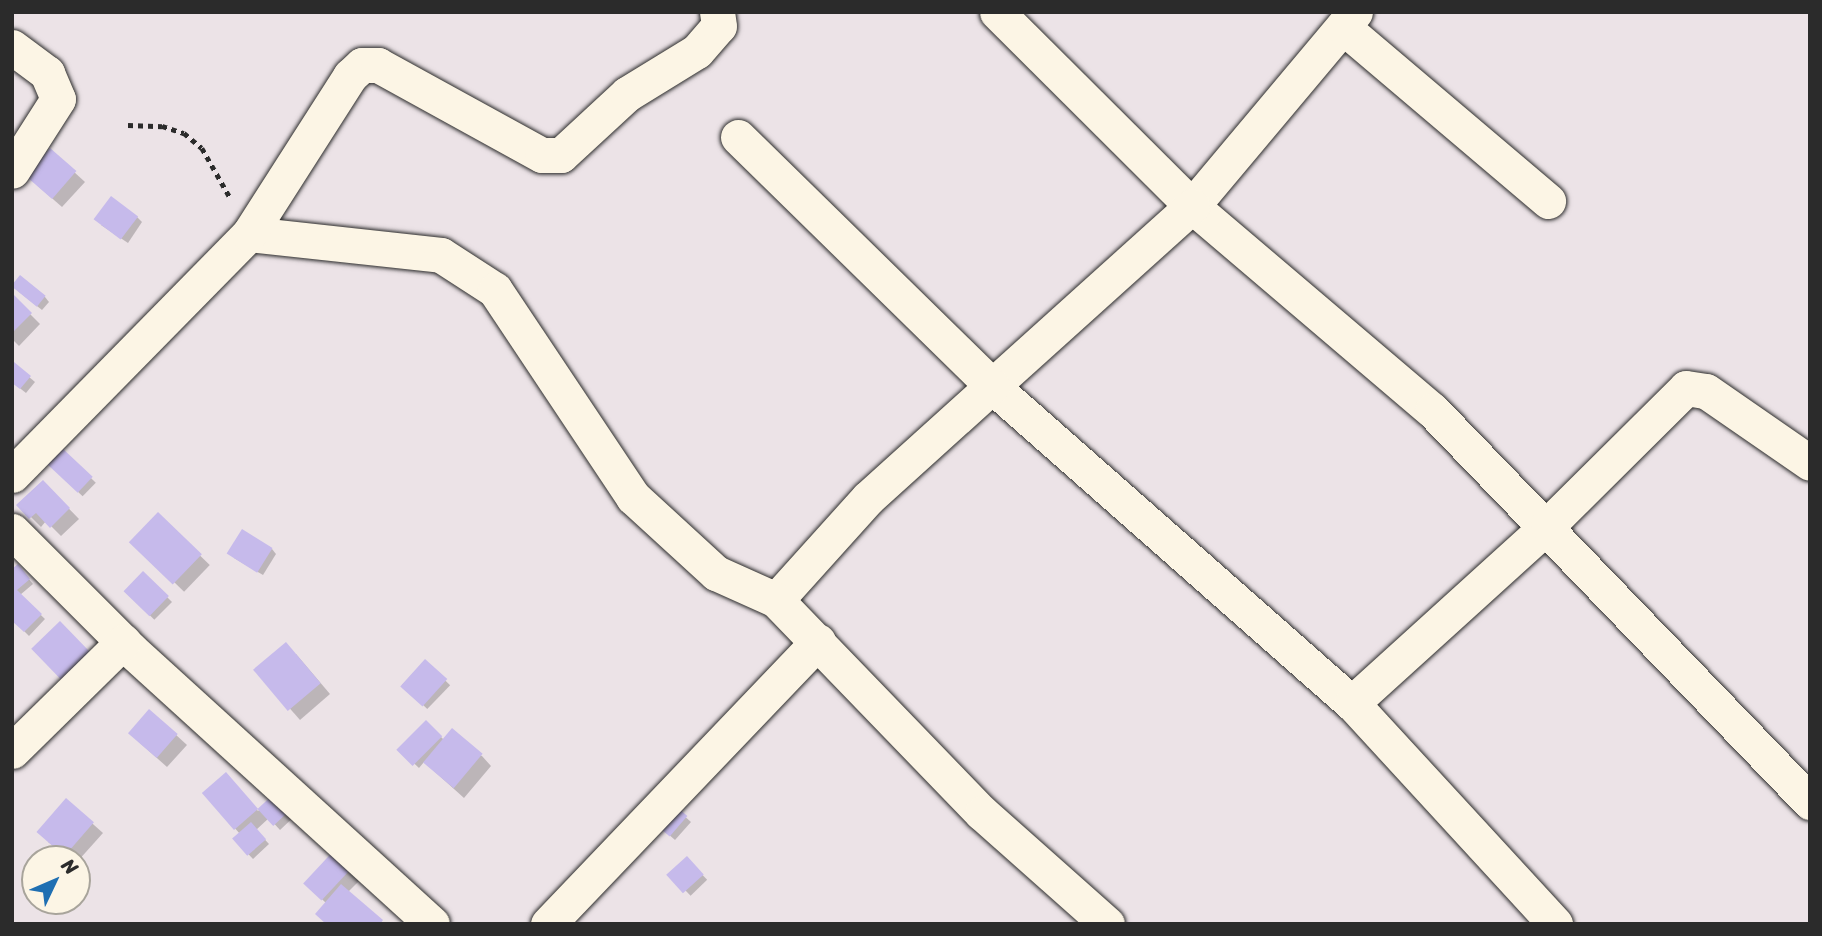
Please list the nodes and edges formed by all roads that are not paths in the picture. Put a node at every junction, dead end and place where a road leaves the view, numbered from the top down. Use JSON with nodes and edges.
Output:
{"nodes":[{"id":1,"x":717,"y":12,"type":"edge"},
{"id":2,"x":997,"y":12,"type":"edge"},
{"id":3,"x":1349,"y":19,"type":"edge"},
{"id":4,"x":12,"y":47,"type":"edge"},
{"id":5,"x":738,"y":137,"type":"dead end"},
{"id":6,"x":12,"y":171,"type":"edge"},
{"id":7,"x":1548,"y":201,"type":"dead end"},
{"id":8,"x":1192,"y":206,"type":"junction"},
{"id":9,"x":249,"y":234,"type":"junction"},
{"id":10,"x":992,"y":386,"type":"junction"},
{"id":11,"x":1810,"y":463,"type":"edge"},
{"id":12,"x":12,"y":475,"type":"edge"},
{"id":13,"x":1548,"y":525,"type":"junction"},
{"id":14,"x":12,"y":531,"type":"edge"},
{"id":15,"x":776,"y":600,"type":"junction"},
{"id":16,"x":818,"y":641,"type":"junction"},
{"id":17,"x":123,"y":642,"type":"junction"},
{"id":18,"x":1352,"y":703,"type":"junction"},
{"id":19,"x":12,"y":751,"type":"edge"},
{"id":20,"x":1810,"y":802,"type":"edge"},
{"id":21,"x":432,"y":924,"type":"edge"},
{"id":22,"x":548,"y":924,"type":"edge"},
{"id":23,"x":1107,"y":924,"type":"edge"},
{"id":24,"x":1555,"y":924,"type":"edge"}],
"edges":[{"from":1,"to":9,"type":"street"},
{"from":2,"to":8,"type":"street"},
{"from":3,"to":7,"type":"street"},
{"from":3,"to":8,"type":"street"},
{"from":4,"to":6,"type":"street"},
{"from":5,"to":10,"type":"street"},
{"from":8,"to":10,"type":"street"},
{"from":8,"to":13,"type":"street"},
{"from":9,"to":12,"type":"street"},
{"from":9,"to":15,"type":"street"},
{"from":10,"to":15,"type":"street"},
{"from":10,"to":18,"type":"street"},
{"from":11,"to":13,"type":"street"},
{"from":13,"to":18,"type":"street"},
{"from":13,"to":20,"type":"street"},
{"from":14,"to":17,"type":"street"},
{"from":15,"to":16,"type":"street"},
{"from":16,"to":22,"type":"street"},
{"from":16,"to":23,"type":"street"},
{"from":17,"to":19,"type":"street"},
{"from":17,"to":21,"type":"street"},
{"from":18,"to":24,"type":"street"}]}
